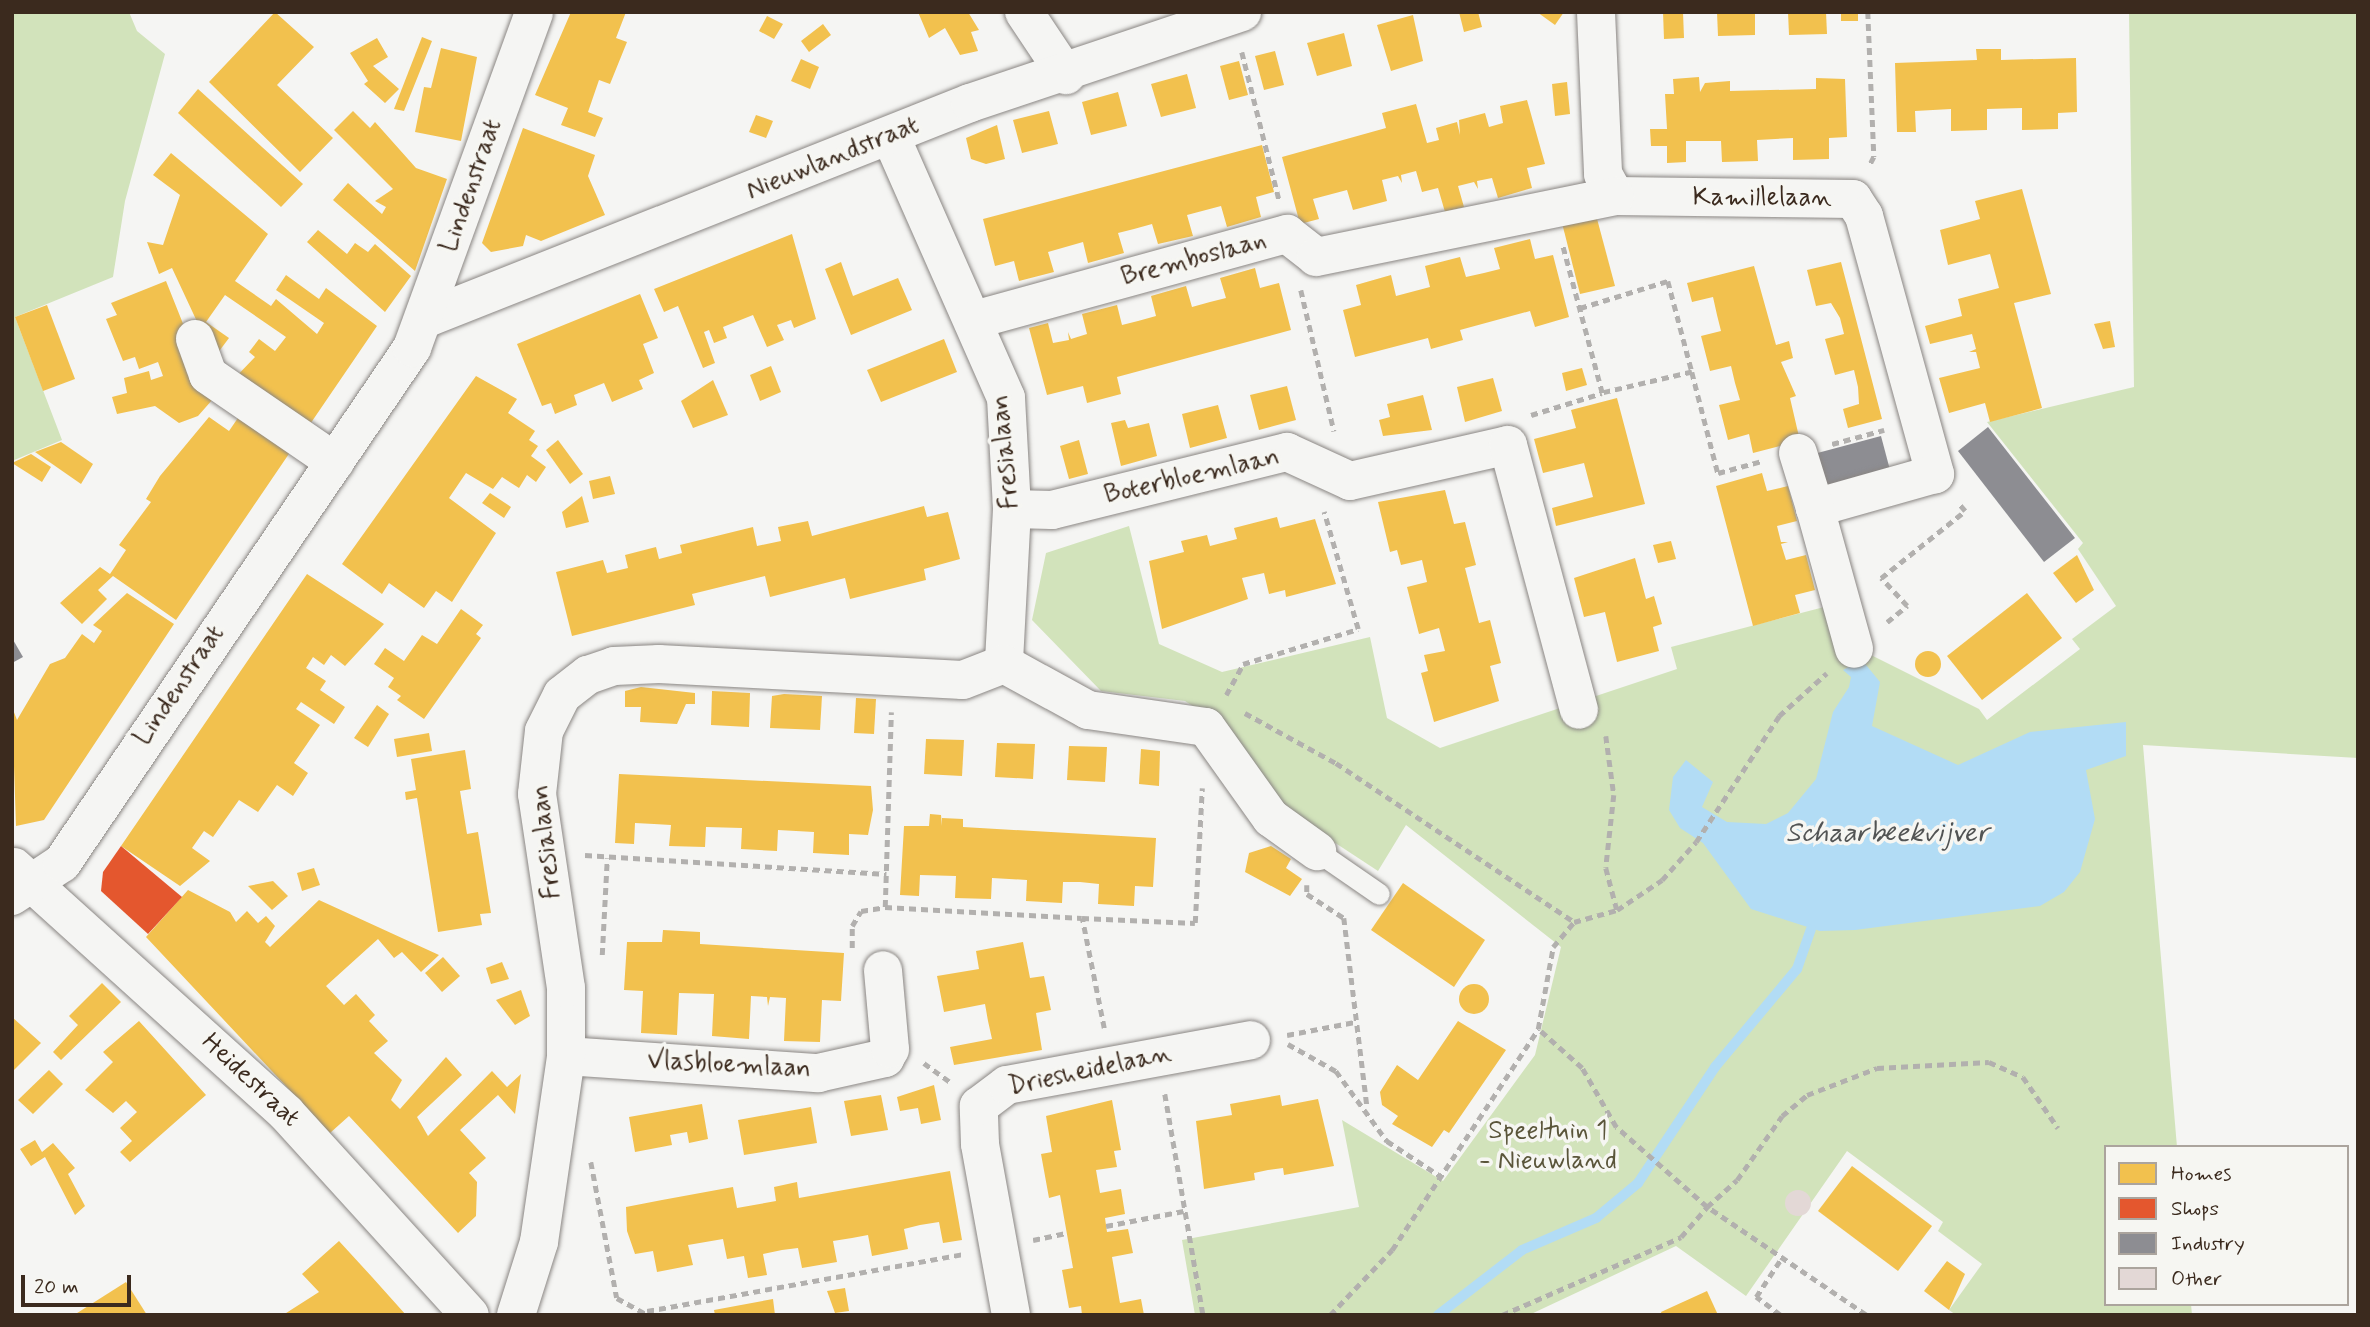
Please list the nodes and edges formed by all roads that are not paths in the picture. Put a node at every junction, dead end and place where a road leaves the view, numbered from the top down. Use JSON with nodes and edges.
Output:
{"nodes":[{"id":1,"x":534,"y":12,"type":"edge"},
{"id":2,"x":1024,"y":12,"type":"edge"},
{"id":3,"x":1596,"y":12,"type":"edge"},
{"id":4,"x":1238,"y":15,"type":"edge"},
{"id":5,"x":1066,"y":75,"type":"junction"},
{"id":6,"x":891,"y":137,"type":"junction"},
{"id":7,"x":1615,"y":196,"type":"junction"},
{"id":8,"x":427,"y":318,"type":"junction"},
{"id":9,"x":974,"y":320,"type":"junction"},
{"id":10,"x":195,"y":339,"type":"dead end"},
{"id":11,"x":1798,"y":453,"type":"dead end"},
{"id":12,"x":335,"y":461,"type":"junction"},
{"id":13,"x":1815,"y":508,"type":"junction"},
{"id":14,"x":1012,"y":509,"type":"junction"},
{"id":15,"x":1854,"y":649,"type":"dead end"},
{"id":16,"x":1004,"y":664,"type":"junction"},
{"id":17,"x":1579,"y":710,"type":"road end"},
{"id":18,"x":1310,"y":847,"type":"joint"},
{"id":19,"x":19,"y":881,"type":"edge"},
{"id":20,"x":1379,"y":894,"type":"dead end"},
{"id":21,"x":883,"y":970,"type":"road end"},
{"id":22,"x":1251,"y":1040,"type":"dead end"},
{"id":23,"x":566,"y":1056,"type":"junction"},
{"id":24,"x":470,"y":1315,"type":"edge"},
{"id":25,"x":516,"y":1315,"type":"edge"},
{"id":26,"x":1012,"y":1315,"type":"edge"}],
"edges":[{"from":1,"to":8,"type":"street","name":"Lindenstraat"},
{"from":2,"to":5,"type":"street"},
{"from":3,"to":7,"type":"street"},
{"from":4,"to":5,"type":"street","name":"Nieuwlandstraat"},
{"from":5,"to":6,"type":"street","name":"Nieuwlandstraat"},
{"from":6,"to":8,"type":"street","name":"Nieuwlandstraat"},
{"from":6,"to":9,"type":"street","name":"Fresialaan"},
{"from":7,"to":9,"type":"street","name":"Bremboslaan"},
{"from":7,"to":13,"type":"street","name":"Kamillelaan"},
{"from":8,"to":12,"type":"street","name":"Lindenstraat"},
{"from":9,"to":14,"type":"street","name":"Fresialaan"},
{"from":10,"to":12,"type":"street"},
{"from":11,"to":13,"type":"street"},
{"from":12,"to":19,"type":"street","name":"Lindenstraat"},
{"from":13,"to":15,"type":"street"},
{"from":14,"to":16,"type":"street","name":"Fresialaan"},
{"from":14,"to":17,"type":"street","name":"Boterbloemlaan"},
{"from":16,"to":18,"type":"street"},
{"from":16,"to":23,"type":"street","name":"Fresialaan"},
{"from":18,"to":20,"type":"lane"},
{"from":19,"to":24,"type":"street","name":"Heidestraat"},
{"from":21,"to":23,"type":"street","name":"Vlasbloemlaan"},
{"from":22,"to":26,"type":"street","name":"Driesheidelaan"},
{"from":23,"to":25,"type":"street","name":"Fresialaan"}]}
